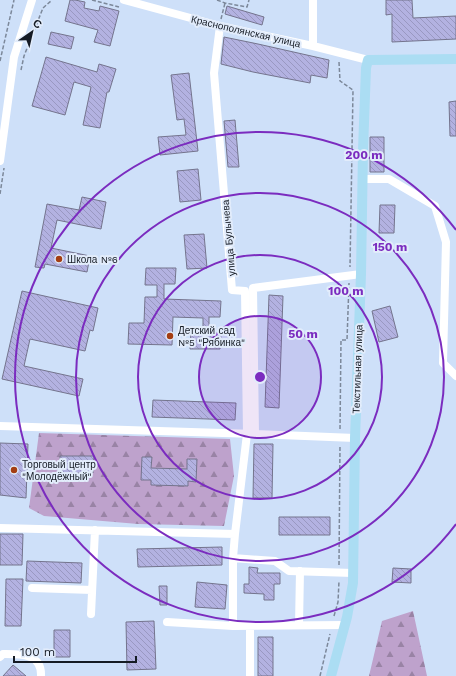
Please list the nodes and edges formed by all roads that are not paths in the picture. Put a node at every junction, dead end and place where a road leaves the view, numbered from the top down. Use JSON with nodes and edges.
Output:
{"nodes":[{"id":1,"x":32,"y":0,"type":"edge"},
{"id":2,"x":313,"y":0,"type":"edge"},
{"id":3,"x":123,"y":4,"type":"edge"},
{"id":4,"x":220,"y":26,"type":"junction"},
{"id":5,"x":313,"y":46,"type":"junction"},
{"id":6,"x":456,"y":59,"type":"edge"},
{"id":7,"x":368,"y":60,"type":"junction"},
{"id":8,"x":2,"y":163,"type":"edge"},
{"id":9,"x":363,"y":179,"type":"junction"},
{"id":10,"x":361,"y":274,"type":"junction"},
{"id":11,"x":456,"y":376,"type":"edge"},
{"id":12,"x":0,"y":426,"type":"edge"},
{"id":13,"x":251,"y":434,"type":"junction"},
{"id":14,"x":355,"y":438,"type":"junction"},
{"id":15,"x":0,"y":528,"type":"edge"},
{"id":16,"x":95,"y":530,"type":"junction"},
{"id":17,"x":235,"y":534,"type":"junction"},
{"id":18,"x":233,"y":558,"type":"junction"},
{"id":19,"x":300,"y":571,"type":"junction"},
{"id":20,"x":353,"y":572,"type":"junction"},
{"id":21,"x":32,"y":588,"type":"dead end"},
{"id":22,"x":92,"y":590,"type":"junction"},
{"id":23,"x":91,"y":614,"type":"dead end"},
{"id":24,"x":167,"y":622,"type":"dead end"},
{"id":25,"x":345,"y":624,"type":"junction"},
{"id":26,"x":300,"y":625,"type":"junction"},
{"id":27,"x":233,"y":626,"type":"junction"},
{"id":28,"x":250,"y":626,"type":"junction"},
{"id":29,"x":0,"y":657,"type":"edge"},
{"id":30,"x":41,"y":676,"type":"edge"},
{"id":31,"x":250,"y":676,"type":"edge"},
{"id":32,"x":331,"y":676,"type":"edge"}],
"edges":[{"from":1,"to":8,"type":"street"},
{"from":2,"to":5,"type":"street"},
{"from":3,"to":4,"type":"street","name":"Краснополянская улица"},
{"from":4,"to":5,"type":"street","name":"Краснополянская улица"},
{"from":4,"to":13,"type":"street","name":"улица Булычева"},
{"from":5,"to":7,"type":"street","name":"Краснополянская улица"},
{"from":6,"to":7,"type":"main road"},
{"from":7,"to":9,"type":"main road","name":"Текстильная улица"},
{"from":9,"to":10,"type":"main road","name":"Текстильная улица"},
{"from":9,"to":11,"type":"street"},
{"from":10,"to":13,"type":"street"},
{"from":10,"to":14,"type":"main road","name":"Текстильная улица"},
{"from":12,"to":13,"type":"street"},
{"from":13,"to":14,"type":"street"},
{"from":13,"to":17,"type":"street","name":"улица Булычева"},
{"from":14,"to":20,"type":"main road","name":"Текстильная улица"},
{"from":15,"to":16,"type":"street"},
{"from":16,"to":17,"type":"street"},
{"from":16,"to":22,"type":"street"},
{"from":17,"to":18,"type":"street","name":"улица Булычева"},
{"from":18,"to":19,"type":"street"},
{"from":18,"to":27,"type":"street","name":"улица Булычева"},
{"from":19,"to":20,"type":"street"},
{"from":19,"to":26,"type":"street"},
{"from":20,"to":25,"type":"main road","name":"Текстильная улица"},
{"from":21,"to":22,"type":"street"},
{"from":22,"to":23,"type":"street"},
{"from":24,"to":27,"type":"street"},
{"from":25,"to":26,"type":"street"},
{"from":25,"to":32,"type":"main road","name":"Текстильная улица"},
{"from":26,"to":28,"type":"street"},
{"from":27,"to":28,"type":"street"},
{"from":28,"to":31,"type":"street"},
{"from":29,"to":30,"type":"street"}]}
